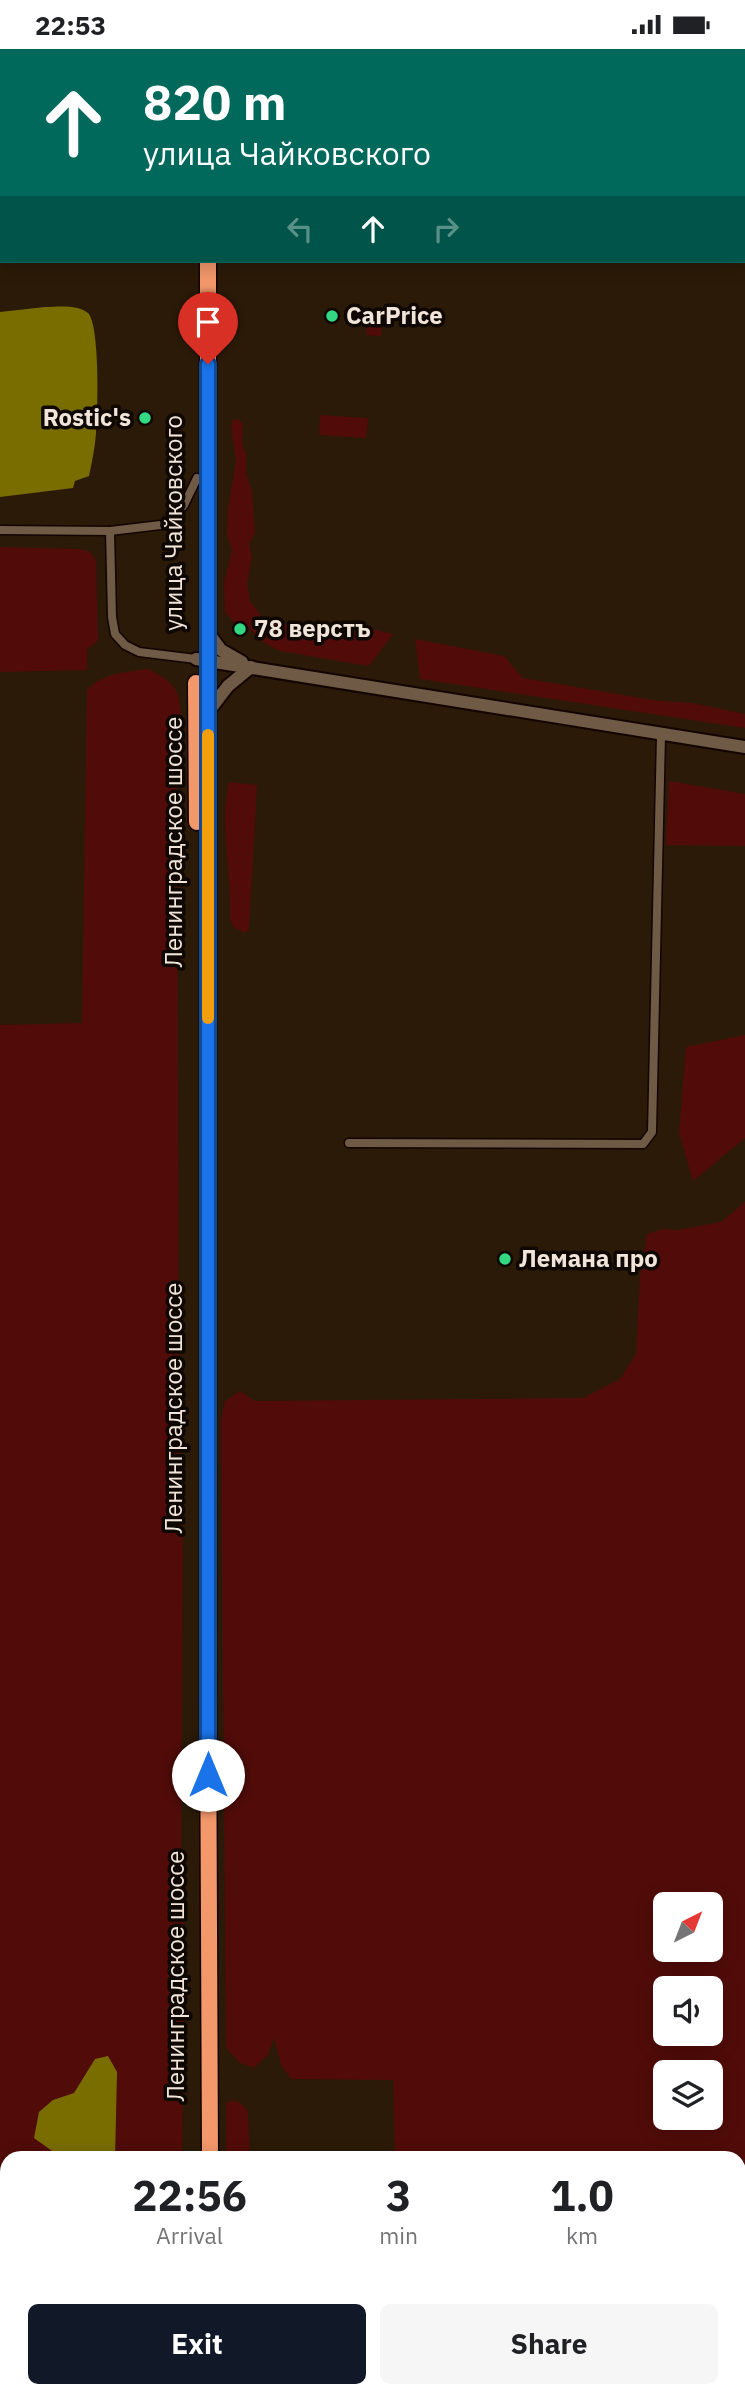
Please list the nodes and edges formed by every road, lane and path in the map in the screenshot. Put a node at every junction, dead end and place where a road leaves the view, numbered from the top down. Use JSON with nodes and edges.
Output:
{"nodes":[{"id":1,"x":197,"y":263,"type":"edge"},
{"id":2,"x":208,"y":263,"type":"edge"},
{"id":3,"x":197,"y":478,"type":"junction"},
{"id":4,"x":0,"y":530,"type":"edge"},
{"id":5,"x":110,"y":531,"type":"junction"},
{"id":6,"x":207,"y":631,"type":"junction"},
{"id":7,"x":201,"y":660,"type":"junction"},
{"id":8,"x":251,"y":667,"type":"junction"},
{"id":9,"x":208,"y":712,"type":"junction"},
{"id":10,"x":661,"y":735,"type":"junction"},
{"id":11,"x":745,"y":747,"type":"edge"},
{"id":12,"x":349,"y":1143,"type":"dead end"},
{"id":13,"x":200,"y":2151,"type":"edge"},
{"id":14,"x":210,"y":2151,"type":"edge"}],
"edges":[{"from":1,"to":3,"type":"highway","name":"улица Чайковского"},
{"from":2,"to":6,"type":"highway","name":"улица Чайковского"},
{"from":3,"to":5,"type":"street"},
{"from":3,"to":7,"type":"highway","name":"улица Чайковского"},
{"from":4,"to":5,"type":"street"},
{"from":5,"to":7,"type":"street"},
{"from":6,"to":7,"type":"highway","name":"улица Чайковского"},
{"from":6,"to":8,"type":"street"},
{"from":7,"to":8,"type":"street"},
{"from":7,"to":9,"type":"highway","name":"Ленинградское шоссе"},
{"from":7,"to":13,"type":"highway","name":"Ленинградское шоссе"},
{"from":8,"to":9,"type":"street"},
{"from":8,"to":10,"type":"street"},
{"from":9,"to":14,"type":"highway","name":"Ленинградское шоссе"},
{"from":10,"to":11,"type":"street"},
{"from":10,"to":12,"type":"street"}]}
